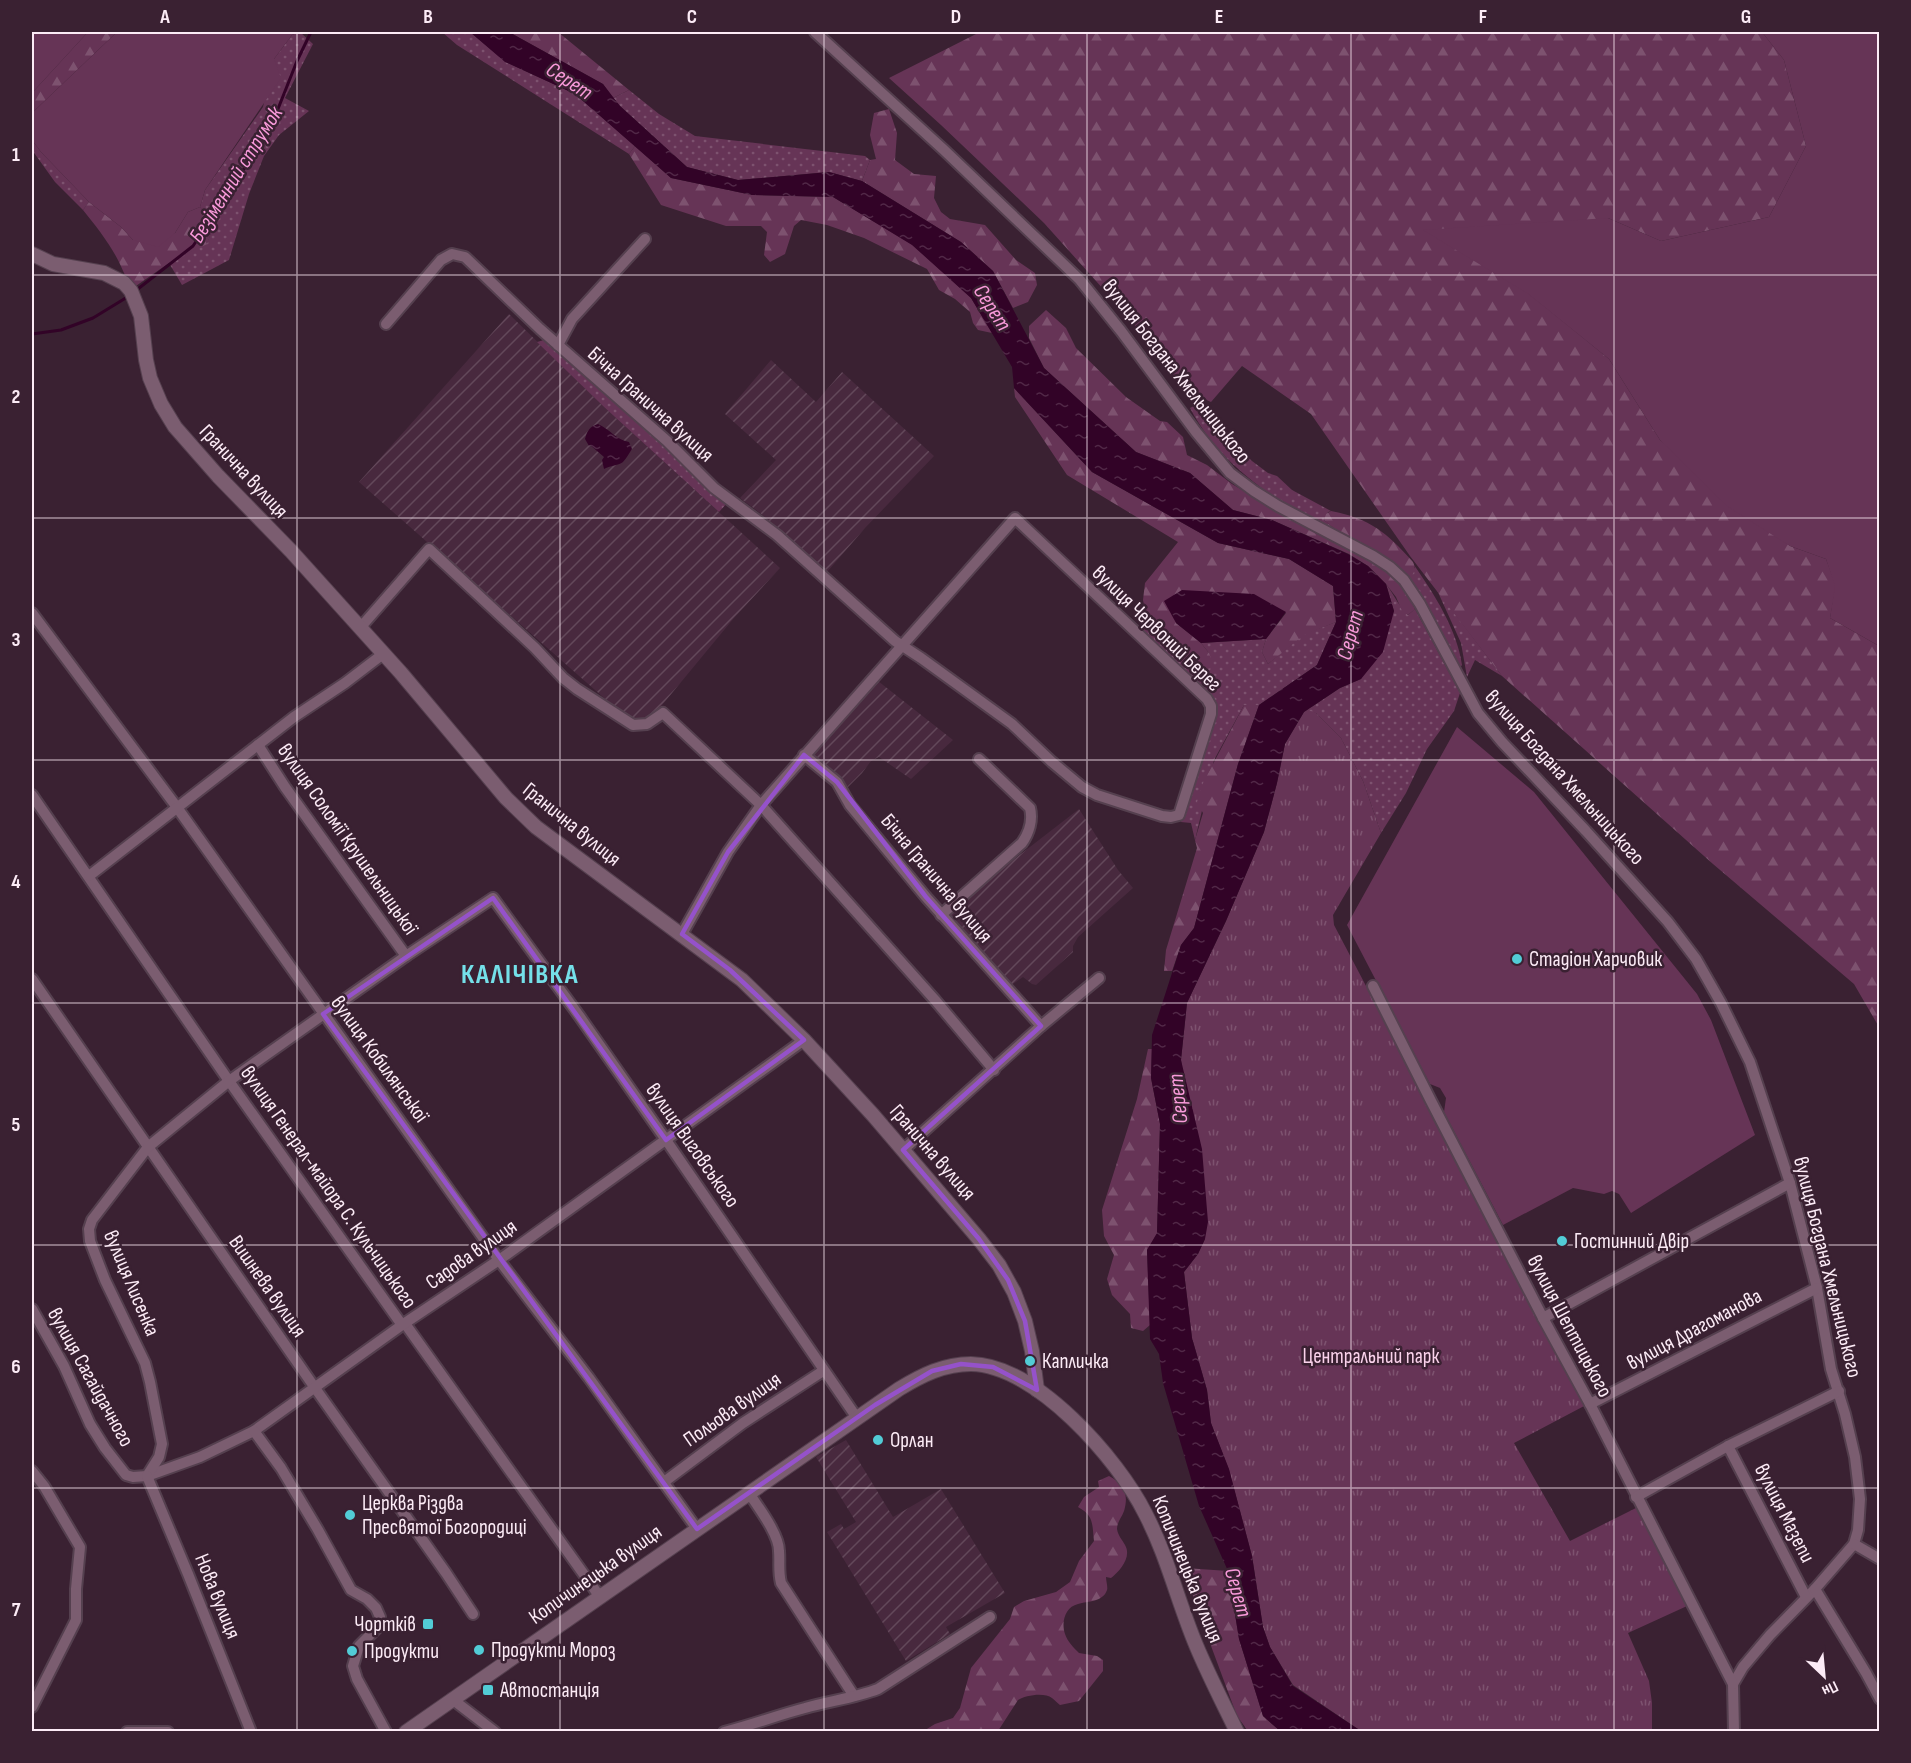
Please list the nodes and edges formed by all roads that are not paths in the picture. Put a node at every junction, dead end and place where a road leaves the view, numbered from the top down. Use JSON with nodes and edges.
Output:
{"nodes":[{"id":1,"x":815,"y":32,"type":"edge"},
{"id":2,"x":645,"y":239,"type":"dead end"},
{"id":3,"x":32,"y":254,"type":"edge"},
{"id":4,"x":386,"y":324,"type":"dead end"},
{"id":5,"x":558,"y":345,"type":"junction"},
{"id":6,"x":32,"y":613,"type":"edge"},
{"id":7,"x":360,"y":628,"type":"junction"},
{"id":8,"x":901,"y":646,"type":"junction"},
{"id":9,"x":382,"y":654,"type":"junction"},
{"id":10,"x":258,"y":746,"type":"junction"},
{"id":11,"x":804,"y":755,"type":"junction"},
{"id":12,"x":979,"y":759,"type":"dead end"},
{"id":13,"x":32,"y":795,"type":"edge"},
{"id":14,"x":760,"y":805,"type":"junction"},
{"id":15,"x":177,"y":806,"type":"junction"},
{"id":16,"x":89,"y":876,"type":"junction"},
{"id":17,"x":493,"y":898,"type":"joint"},
{"id":18,"x":941,"y":915,"type":"junction"},
{"id":19,"x":682,"y":934,"type":"junction"},
{"id":20,"x":406,"y":956,"type":"junction"},
{"id":21,"x":1099,"y":978,"type":"dead end"},
{"id":22,"x":32,"y":979,"type":"edge"},
{"id":23,"x":1373,"y":986,"type":"dead end"},
{"id":24,"x":323,"y":1014,"type":"junction"},
{"id":25,"x":1041,"y":1026,"type":"junction"},
{"id":26,"x":804,"y":1041,"type":"junction"},
{"id":27,"x":994,"y":1070,"type":"junction"},
{"id":28,"x":229,"y":1081,"type":"junction"},
{"id":29,"x":666,"y":1140,"type":"junction"},
{"id":30,"x":148,"y":1147,"type":"junction"},
{"id":31,"x":903,"y":1150,"type":"junction"},
{"id":32,"x":1790,"y":1183,"type":"junction"},
{"id":33,"x":499,"y":1260,"type":"junction"},
{"id":34,"x":1817,"y":1288,"type":"junction"},
{"id":35,"x":32,"y":1309,"type":"edge"},
{"id":36,"x":1543,"y":1318,"type":"junction"},
{"id":37,"x":402,"y":1325,"type":"junction"},
{"id":38,"x":823,"y":1371,"type":"junction"},
{"id":39,"x":315,"y":1388,"type":"junction"},
{"id":40,"x":1037,"y":1390,"type":"junction"},
{"id":41,"x":1839,"y":1391,"type":"junction"},
{"id":42,"x":1590,"y":1404,"type":"junction"},
{"id":43,"x":856,"y":1418,"type":"junction"},
{"id":44,"x":254,"y":1431,"type":"junction"},
{"id":45,"x":1728,"y":1446,"type":"junction"},
{"id":46,"x":32,"y":1471,"type":"edge"},
{"id":47,"x":147,"y":1476,"type":"junction"},
{"id":48,"x":664,"y":1482,"type":"junction"},
{"id":49,"x":748,"y":1493,"type":"junction"},
{"id":50,"x":1636,"y":1497,"type":"junction"},
{"id":51,"x":697,"y":1529,"type":"junction"},
{"id":52,"x":1854,"y":1544,"type":"junction"},
{"id":53,"x":1880,"y":1559,"type":"edge"},
{"id":54,"x":1811,"y":1593,"type":"junction"},
{"id":55,"x":600,"y":1597,"type":"junction"},
{"id":56,"x":473,"y":1614,"type":"dead end"},
{"id":57,"x":990,"y":1617,"type":"dead end"},
{"id":58,"x":1733,"y":1684,"type":"junction"},
{"id":59,"x":854,"y":1696,"type":"junction"},
{"id":60,"x":452,"y":1699,"type":"junction"},
{"id":61,"x":1880,"y":1699,"type":"edge"},
{"id":62,"x":32,"y":1707,"type":"edge"},
{"id":63,"x":127,"y":1731,"type":"edge"},
{"id":64,"x":168,"y":1731,"type":"edge"},
{"id":65,"x":251,"y":1731,"type":"edge"},
{"id":66,"x":386,"y":1731,"type":"edge"},
{"id":67,"x":406,"y":1731,"type":"edge"},
{"id":68,"x":495,"y":1731,"type":"edge"},
{"id":69,"x":724,"y":1731,"type":"edge"},
{"id":70,"x":1237,"y":1731,"type":"edge"},
{"id":71,"x":1734,"y":1731,"type":"edge"}],
"edges":[{"from":1,"to":32,"type":"street","name":"вулиця Богдана Хмельницького"},
{"from":2,"to":5,"type":"street"},
{"from":3,"to":7,"type":"street","name":"Гранична вулиця"},
{"from":4,"to":5,"type":"street","name":"Бічна Гранична вулиця"},
{"from":5,"to":8,"type":"street","name":"Бічна Гранична вулиця"},
{"from":6,"to":15,"type":"street","name":"вулиця Кобилянської"},
{"from":7,"to":9,"type":"street","name":"Гранична вулиця"},
{"from":7,"to":14,"type":"street"},
{"from":8,"to":8,"type":"street","name":"вулиця Червоний Берег"},
{"from":8,"to":11,"type":"street"},
{"from":9,"to":10,"type":"street","name":"вулиця Соломії Крушельницької"},
{"from":9,"to":19,"type":"street","name":"Гранична вулиця"},
{"from":10,"to":15,"type":"street","name":"вулиця Соломії Крушельницької"},
{"from":10,"to":20,"type":"street","name":"вулиця Соломії Крушельницької"},
{"from":11,"to":14,"type":"street"},
{"from":11,"to":18,"type":"street","name":"Бічна Гранична вулиця"},
{"from":12,"to":18,"type":"street"},
{"from":13,"to":16,"type":"street","name":"вулиця Генерал-майора С. Кульчицького"},
{"from":14,"to":19,"type":"street"},
{"from":14,"to":27,"type":"street"},
{"from":15,"to":16,"type":"street","name":"вулиця Соломії Крушельницької"},
{"from":15,"to":24,"type":"street","name":"вулиця Кобилянської"},
{"from":16,"to":28,"type":"street","name":"вулиця Генерал-майора С. Кульчицького"},
{"from":17,"to":20,"type":"street","name":"вулиця Лисенка"},
{"from":17,"to":29,"type":"street","name":"вулиця Виговського"},
{"from":18,"to":25,"type":"street","name":"Бічна Гранична вулиця"},
{"from":19,"to":26,"type":"street","name":"Гранична вулиця"},
{"from":20,"to":24,"type":"street","name":"вулиця Лисенка"},
{"from":21,"to":25,"type":"street"},
{"from":22,"to":30,"type":"street","name":"Вишнева вулиця"},
{"from":23,"to":36,"type":"street","name":"вулиця Шептицького"},
{"from":24,"to":28,"type":"street","name":"вулиця Лисенка"},
{"from":24,"to":33,"type":"street","name":"вулиця Кобилянської"},
{"from":25,"to":27,"type":"street"},
{"from":26,"to":29,"type":"street","name":"Садова вулиця"},
{"from":26,"to":31,"type":"street","name":"Гранична вулиця"},
{"from":27,"to":31,"type":"street"},
{"from":28,"to":30,"type":"street","name":"вулиця Лисенка"},
{"from":28,"to":37,"type":"street","name":"вулиця Генерал-майора С. Кульчицького"},
{"from":29,"to":33,"type":"street","name":"Садова вулиця"},
{"from":29,"to":38,"type":"street","name":"вулиця Виговського"},
{"from":30,"to":39,"type":"street","name":"Вишнева вулиця"},
{"from":30,"to":47,"type":"street","name":"вулиця Лисенка"},
{"from":31,"to":40,"type":"street","name":"Гранична вулиця"},
{"from":32,"to":34,"type":"street","name":"вулиця Богдана Хмельницького"},
{"from":32,"to":36,"type":"street"},
{"from":33,"to":37,"type":"street","name":"Садова вулиця"},
{"from":33,"to":48,"type":"street","name":"вулиця Кобилянської"},
{"from":34,"to":41,"type":"street","name":"вулиця Богдана Хмельницького"},
{"from":34,"to":42,"type":"street","name":"вулиця Драгоманова"},
{"from":35,"to":47,"type":"street","name":"вулиця Сагайдачного"},
{"from":36,"to":42,"type":"street","name":"вулиця Шептицького"},
{"from":37,"to":39,"type":"street","name":"Садова вулиця"},
{"from":37,"to":55,"type":"street","name":"вулиця Генерал-майора С. Кульчицького"},
{"from":38,"to":43,"type":"street","name":"вулиця Виговського"},
{"from":38,"to":48,"type":"street","name":"Польова вулиця"},
{"from":39,"to":44,"type":"street","name":"Садова вулиця"},
{"from":39,"to":56,"type":"street","name":"Вишнева вулиця"},
{"from":40,"to":43,"type":"street","name":"Копичинецька вулиця"},
{"from":40,"to":70,"type":"street","name":"Копичинецька вулиця"},
{"from":41,"to":45,"type":"street"},
{"from":41,"to":52,"type":"street","name":"вулиця Богдана Хмельницького"},
{"from":42,"to":50,"type":"street","name":"вулиця Шептицького"},
{"from":43,"to":49,"type":"street","name":"Копичинецька вулиця"},
{"from":44,"to":47,"type":"street","name":"Садова вулиця"},
{"from":44,"to":66,"type":"street"},
{"from":45,"to":50,"type":"street"},
{"from":45,"to":54,"type":"street","name":"вулиця Мазепи"},
{"from":46,"to":62,"type":"street"},
{"from":47,"to":65,"type":"street","name":"Нова вулиця"},
{"from":48,"to":51,"type":"street","name":"вулиця Кобилянської"},
{"from":49,"to":51,"type":"street","name":"Копичинецька вулиця"},
{"from":49,"to":59,"type":"street"},
{"from":50,"to":58,"type":"street","name":"вулиця Шептицького"},
{"from":51,"to":55,"type":"street","name":"Копичинецька вулиця"},
{"from":52,"to":53,"type":"street"},
{"from":52,"to":54,"type":"street"},
{"from":54,"to":58,"type":"street"},
{"from":54,"to":61,"type":"street","name":"вулиця Мазепи"},
{"from":55,"to":60,"type":"street","name":"Копичинецька вулиця"},
{"from":57,"to":59,"type":"street"},
{"from":58,"to":71,"type":"street"},
{"from":59,"to":69,"type":"street"},
{"from":60,"to":67,"type":"street","name":"Копичинецька вулиця"},
{"from":60,"to":68,"type":"street"},
{"from":63,"to":64,"type":"street"}]}
